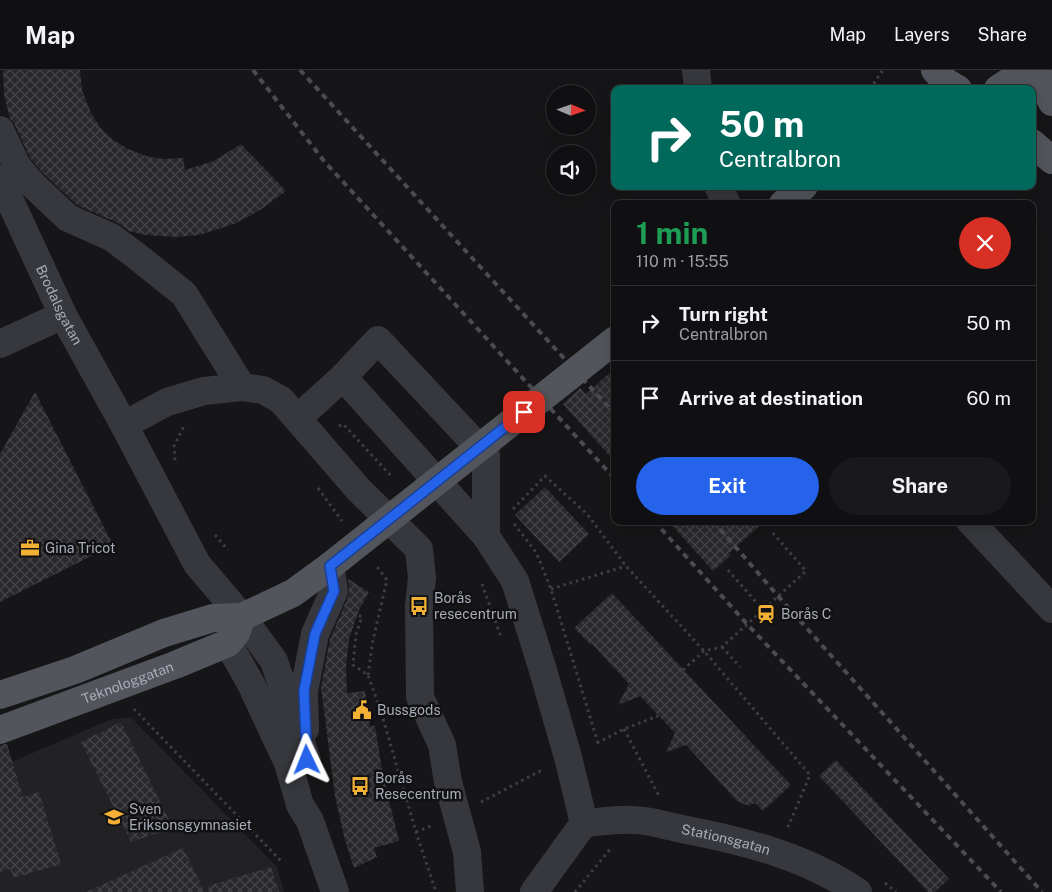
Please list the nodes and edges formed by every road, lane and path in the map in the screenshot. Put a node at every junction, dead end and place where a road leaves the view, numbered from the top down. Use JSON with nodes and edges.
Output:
{"nodes":[{"id":1,"x":696,"y":70,"type":"edge"},
{"id":2,"x":883,"y":70,"type":"edge"},
{"id":3,"x":1021,"y":70,"type":"edge"},
{"id":4,"x":1036,"y":70,"type":"edge"},
{"id":5,"x":698,"y":85,"type":"edge"},
{"id":6,"x":873,"y":85,"type":"edge"},
{"id":7,"x":1004,"y":85,"type":"edge"},
{"id":8,"x":1052,"y":102,"type":"edge"},
{"id":9,"x":0,"y":130,"type":"edge"},
{"id":10,"x":1036,"y":146,"type":"edge"},
{"id":11,"x":1052,"y":160,"type":"edge"},
{"id":12,"x":0,"y":179,"type":"edge"},
{"id":13,"x":799,"y":190,"type":"edge"},
{"id":14,"x":788,"y":200,"type":"edge"},
{"id":15,"x":63,"y":315,"type":"junction"},
{"id":16,"x":611,"y":343,"type":"edge"},
{"id":17,"x":0,"y":344,"type":"edge"},
{"id":18,"x":343,"y":377,"type":"junction"},
{"id":19,"x":242,"y":387,"type":"junction"},
{"id":20,"x":298,"y":418,"type":"junction"},
{"id":21,"x":191,"y":422,"type":"dead end"},
{"id":22,"x":124,"y":425,"type":"junction"},
{"id":23,"x":175,"y":466,"type":"dead end"},
{"id":24,"x":507,"y":516,"type":"dead end"},
{"id":25,"x":513,"y":523,"type":"dead end"},
{"id":26,"x":974,"y":525,"type":"edge"},
{"id":27,"x":211,"y":530,"type":"dead end"},
{"id":28,"x":771,"y":531,"type":"dead end"},
{"id":29,"x":486,"y":536,"type":"junction"},
{"id":30,"x":228,"y":550,"type":"dead end"},
{"id":31,"x":330,"y":566,"type":"junction"},
{"id":32,"x":626,"y":566,"type":"junction"},
{"id":33,"x":728,"y":570,"type":"dead end"},
{"id":34,"x":480,"y":578,"type":"dead end"},
{"id":35,"x":551,"y":589,"type":"junction"},
{"id":36,"x":1052,"y":609,"type":"edge"},
{"id":37,"x":763,"y":610,"type":"junction"},
{"id":38,"x":242,"y":617,"type":"junction"},
{"id":39,"x":362,"y":617,"type":"dead end"},
{"id":40,"x":502,"y":640,"type":"dead end"},
{"id":41,"x":228,"y":643,"type":"junction"},
{"id":42,"x":722,"y":648,"type":"junction"},
{"id":43,"x":704,"y":651,"type":"junction"},
{"id":44,"x":740,"y":667,"type":"dead end"},
{"id":45,"x":683,"y":670,"type":"dead end"},
{"id":46,"x":0,"y":695,"type":"edge"},
{"id":47,"x":130,"y":705,"type":"dead end"},
{"id":48,"x":658,"y":716,"type":"dead end"},
{"id":49,"x":624,"y":729,"type":"junction"},
{"id":50,"x":0,"y":730,"type":"edge"},
{"id":51,"x":598,"y":743,"type":"junction"},
{"id":52,"x":590,"y":747,"type":"dead end"},
{"id":53,"x":307,"y":760,"type":"junction"},
{"id":54,"x":548,"y":767,"type":"dead end"},
{"id":55,"x":660,"y":796,"type":"dead end"},
{"id":56,"x":479,"y":803,"type":"dead end"},
{"id":57,"x":634,"y":820,"type":"junction"},
{"id":58,"x":310,"y":821,"type":"junction"},
{"id":59,"x":584,"y":823,"type":"junction"},
{"id":60,"x":435,"y":824,"type":"dead end"},
{"id":61,"x":787,"y":830,"type":"dead end"},
{"id":62,"x":416,"y":832,"type":"junction"},
{"id":63,"x":283,"y":863,"type":"dead end"},
{"id":64,"x":335,"y":892,"type":"edge"},
{"id":65,"x":436,"y":892,"type":"edge"},
{"id":66,"x":470,"y":892,"type":"edge"},
{"id":67,"x":534,"y":892,"type":"edge"},
{"id":68,"x":575,"y":892,"type":"edge"},
{"id":69,"x":858,"y":892,"type":"edge"}],
"edges":[{"from":1,"to":5,"type":"street"},
{"from":2,"to":6,"type":"path"},
{"from":3,"to":7,"type":"main road"},
{"from":4,"to":8,"type":"main road"},
{"from":9,"to":19,"type":"street"},
{"from":10,"to":11,"type":"main road"},
{"from":12,"to":15,"type":"street","name":"Brodalsgatan"},
{"from":13,"to":14,"type":"main road"},
{"from":15,"to":17,"type":"street"},
{"from":15,"to":22,"type":"street","name":"Brodalsgatan"},
{"from":16,"to":31,"type":"main road","bridge":true},
{"from":18,"to":20,"type":"street"},
{"from":18,"to":29,"type":"street"},
{"from":18,"to":29,"type":"street"},
{"from":19,"to":20,"type":"street"},
{"from":19,"to":22,"type":"street"},
{"from":20,"to":66,"type":"street"},
{"from":21,"to":23,"type":"path"},
{"from":22,"to":38,"type":"street","name":"Brodalsgatan"},
{"from":24,"to":32,"type":"path"},
{"from":25,"to":35,"type":"path"},
{"from":26,"to":36,"type":"street"},
{"from":27,"to":30,"type":"path"},
{"from":28,"to":37,"type":"path"},
{"from":29,"to":59,"type":"street"},
{"from":31,"to":38,"type":"main road"},
{"from":31,"to":53,"type":"street"},
{"from":32,"to":35,"type":"path"},
{"from":32,"to":43,"type":"path"},
{"from":33,"to":37,"type":"path"},
{"from":34,"to":40,"type":"path"},
{"from":35,"to":51,"type":"path"},
{"from":37,"to":42,"type":"path"},
{"from":38,"to":41,"type":"main road"},
{"from":38,"to":46,"type":"main road"},
{"from":38,"to":53,"type":"street","name":"Brodalsgatan"},
{"from":39,"to":62,"type":"path"},
{"from":41,"to":50,"type":"main road","name":"Teknologgatan"},
{"from":41,"to":58,"type":"street"},
{"from":42,"to":43,"type":"path"},
{"from":42,"to":44,"type":"path"},
{"from":43,"to":45,"type":"path"},
{"from":43,"to":61,"type":"path"},
{"from":47,"to":63,"type":"path"},
{"from":48,"to":49,"type":"path"},
{"from":49,"to":51,"type":"path"},
{"from":49,"to":55,"type":"path"},
{"from":51,"to":52,"type":"path"},
{"from":53,"to":58,"type":"street"},
{"from":54,"to":56,"type":"path"},
{"from":57,"to":59,"type":"street","name":"Stationsgatan"},
{"from":57,"to":68,"type":"path"},
{"from":57,"to":69,"type":"street","name":"Stationsgatan"},
{"from":58,"to":64,"type":"street"},
{"from":59,"to":67,"type":"street"},
{"from":60,"to":62,"type":"path"},
{"from":62,"to":65,"type":"path"}]}
